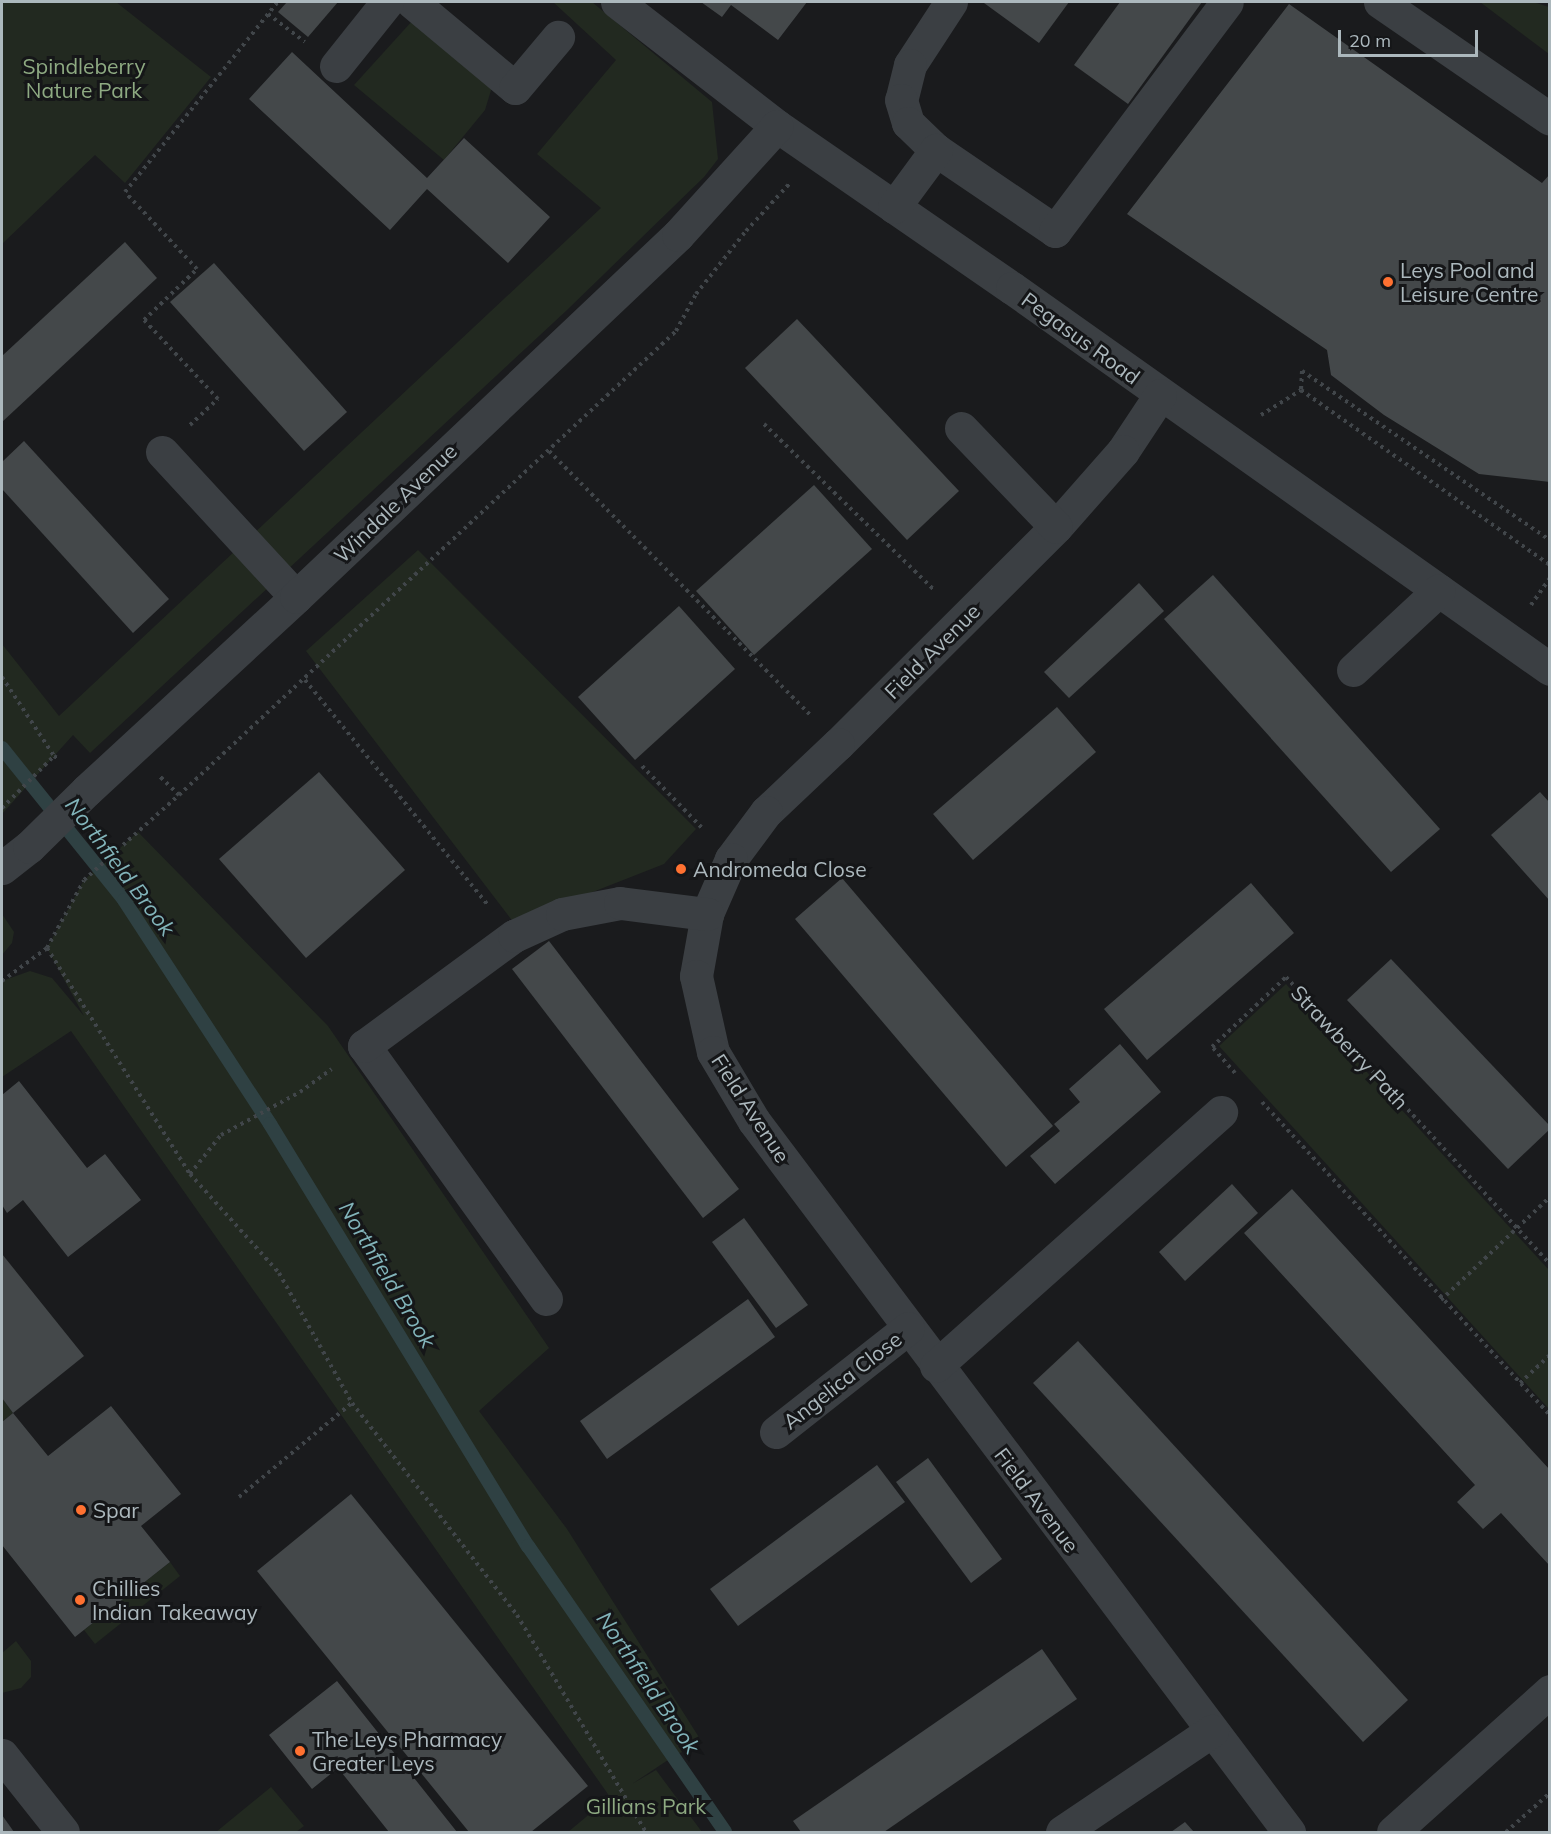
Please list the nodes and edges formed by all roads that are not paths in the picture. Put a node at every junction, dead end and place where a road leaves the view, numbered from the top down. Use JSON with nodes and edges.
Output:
{"nodes":[{"id":1,"x":387,"y":2,"type":"edge"},
{"id":2,"x":412,"y":2,"type":"edge"},
{"id":3,"x":617,"y":2,"type":"edge"},
{"id":4,"x":951,"y":2,"type":"edge"},
{"id":5,"x":1227,"y":2,"type":"edge"},
{"id":6,"x":1380,"y":2,"type":"edge"},
{"id":7,"x":558,"y":37,"type":"dead end"},
{"id":8,"x":336,"y":66,"type":"dead end"},
{"id":9,"x":1550,"y":118,"type":"edge"},
{"id":10,"x":777,"y":126,"type":"junction"},
{"id":11,"x":936,"y":150,"type":"junction"},
{"id":12,"x":894,"y":207,"type":"junction"},
{"id":13,"x":1160,"y":395,"type":"junction"},
{"id":14,"x":961,"y":428,"type":"dead end"},
{"id":15,"x":162,"y":452,"type":"road end"},
{"id":16,"x":1056,"y":527,"type":"junction"},
{"id":17,"x":1439,"y":590,"type":"junction"},
{"id":18,"x":296,"y":597,"type":"junction"},
{"id":19,"x":1550,"y":669,"type":"edge"},
{"id":20,"x":1353,"y":670,"type":"dead end"},
{"id":21,"x":2,"y":868,"type":"edge"},
{"id":22,"x":707,"y":914,"type":"junction"},
{"id":23,"x":1221,"y":1112,"type":"road end"},
{"id":24,"x":546,"y":1299,"type":"dead end"},
{"id":25,"x":908,"y":1328,"type":"junction"},
{"id":26,"x":936,"y":1366,"type":"junction"},
{"id":27,"x":776,"y":1432,"type":"dead end"},
{"id":28,"x":1550,"y":1691,"type":"edge"},
{"id":29,"x":1212,"y":1731,"type":"junction"},
{"id":30,"x":2,"y":1755,"type":"edge"},
{"id":31,"x":63,"y":1833,"type":"edge"},
{"id":32,"x":1062,"y":1833,"type":"edge"},
{"id":33,"x":1289,"y":1833,"type":"edge"},
{"id":34,"x":1393,"y":1833,"type":"edge"}],
"edges":[{"from":1,"to":8,"type":"street"},
{"from":2,"to":7,"type":"street"},
{"from":3,"to":10,"type":"street","name":"Pegasus Road"},
{"from":4,"to":11,"type":"street"},
{"from":5,"to":11,"type":"street"},
{"from":6,"to":9,"type":"street"},
{"from":10,"to":12,"type":"street","name":"Pegasus Road"},
{"from":10,"to":18,"type":"street","name":"Windale Avenue"},
{"from":11,"to":12,"type":"street"},
{"from":12,"to":13,"type":"street","name":"Pegasus Road"},
{"from":13,"to":16,"type":"street","name":"Field Avenue"},
{"from":13,"to":17,"type":"street","name":"Pegasus Road"},
{"from":14,"to":16,"type":"street"},
{"from":15,"to":18,"type":"street"},
{"from":16,"to":22,"type":"street","name":"Field Avenue"},
{"from":17,"to":19,"type":"street","name":"Pegasus Road"},
{"from":17,"to":20,"type":"street"},
{"from":18,"to":21,"type":"street","name":"Windale Avenue"},
{"from":22,"to":24,"type":"street"},
{"from":22,"to":25,"type":"street","name":"Field Avenue"},
{"from":23,"to":26,"type":"street"},
{"from":25,"to":26,"type":"street","name":"Field Avenue"},
{"from":25,"to":27,"type":"street","name":"Angelica Close"},
{"from":26,"to":29,"type":"street","name":"Field Avenue"},
{"from":28,"to":34,"type":"street"},
{"from":29,"to":32,"type":"street"},
{"from":29,"to":33,"type":"street","name":"Field Avenue"},
{"from":30,"to":31,"type":"street"}]}
